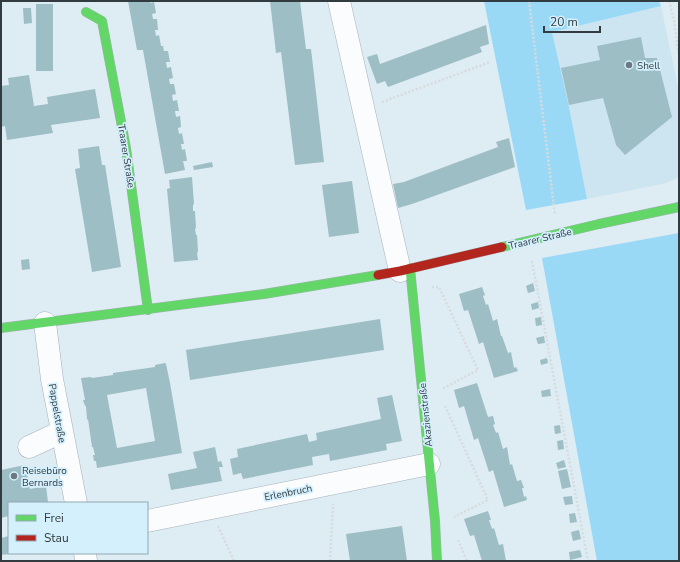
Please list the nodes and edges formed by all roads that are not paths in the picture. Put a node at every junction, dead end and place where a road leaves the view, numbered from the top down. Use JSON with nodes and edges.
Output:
{"nodes":[{"id":1,"x":339,"y":1,"type":"edge"},
{"id":2,"x":86,"y":12,"type":"dead end"},
{"id":3,"x":679,"y":207,"type":"edge"},
{"id":4,"x":408,"y":275,"type":"junction"},
{"id":5,"x":148,"y":310,"type":"junction"},
{"id":6,"x":44,"y":323,"type":"junction"},
{"id":7,"x":1,"y":328,"type":"edge"},
{"id":8,"x":61,"y":432,"type":"junction"},
{"id":9,"x":29,"y":447,"type":"dead end"},
{"id":10,"x":429,"y":464,"type":"junction"},
{"id":11,"x":76,"y":502,"type":"edge"},
{"id":12,"x":148,"y":521,"type":"edge"},
{"id":13,"x":437,"y":561,"type":"edge"}],
"edges":[{"from":1,"to":4,"type":"street"},
{"from":2,"to":5,"type":"street","name":"Traarer Straße"},
{"from":3,"to":4,"type":"street","name":"Traarer Straße"},
{"from":4,"to":5,"type":"street","name":"Traarer Straße"},
{"from":4,"to":10,"type":"street","name":"Akazienstraße"},
{"from":5,"to":6,"type":"street","name":"Traarer Straße"},
{"from":6,"to":7,"type":"street","name":"Traarer Straße"},
{"from":6,"to":8,"type":"street","name":"Pappelstraße"},
{"from":8,"to":9,"type":"street"},
{"from":8,"to":11,"type":"street","name":"Pappelstraße"},
{"from":10,"to":12,"type":"street","name":"Erlenbruch"},
{"from":10,"to":13,"type":"street","name":"Akazienstraße"}]}
